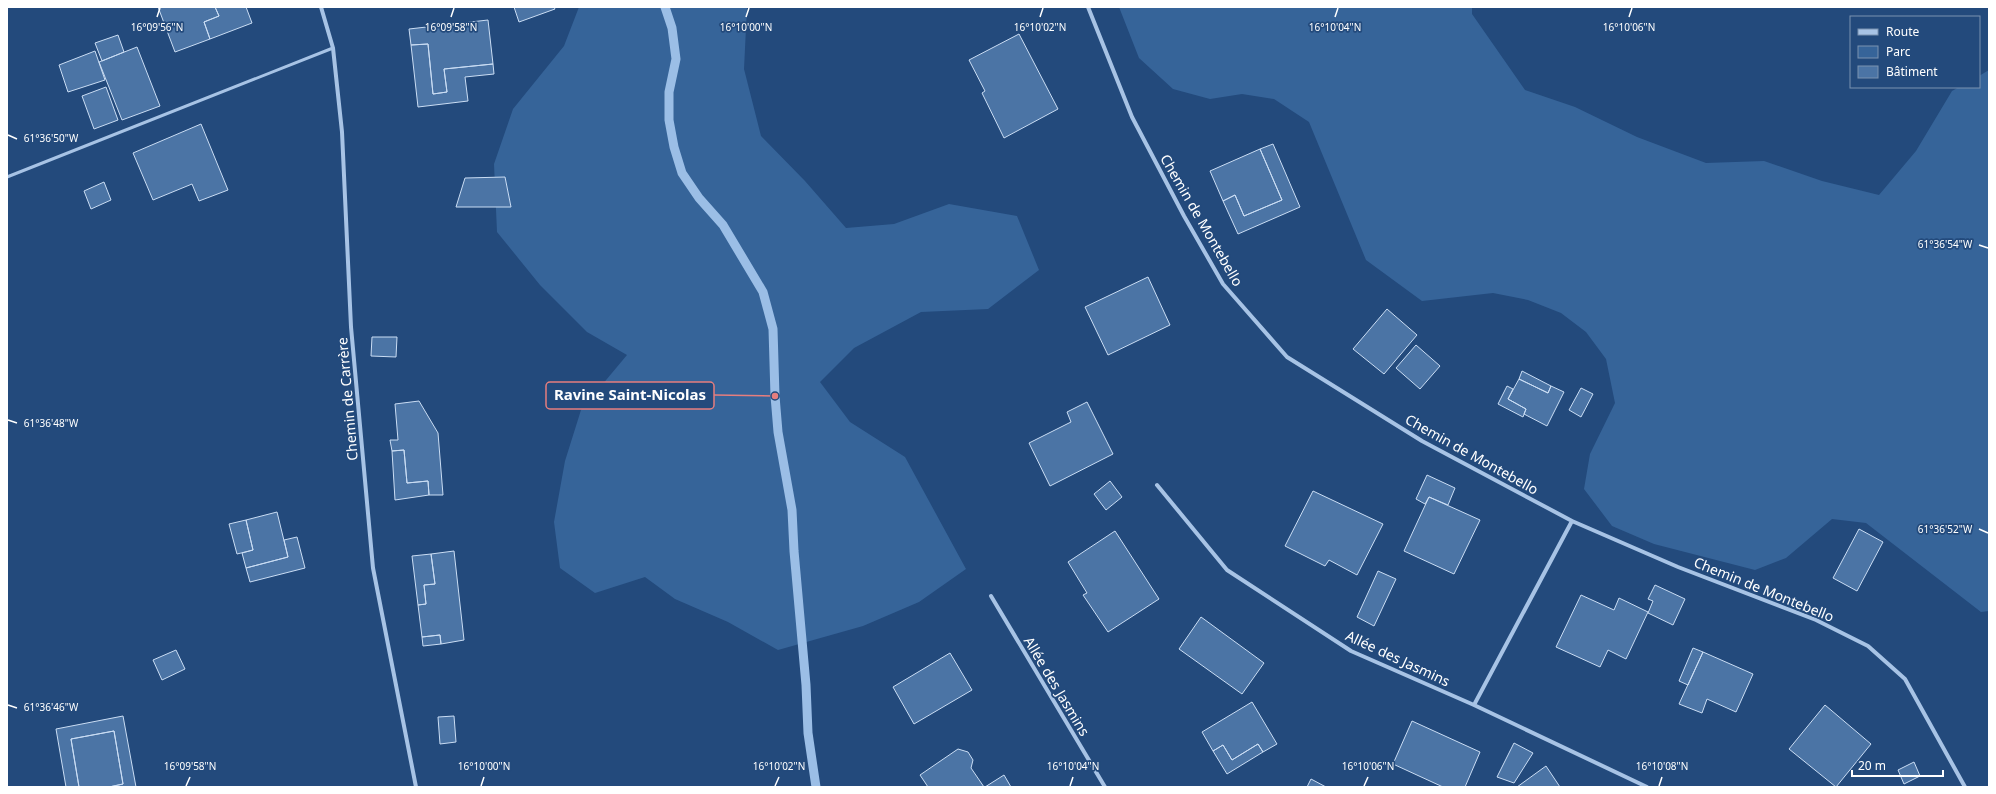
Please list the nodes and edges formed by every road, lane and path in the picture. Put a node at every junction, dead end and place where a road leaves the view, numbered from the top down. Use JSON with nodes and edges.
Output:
{"nodes":[{"id":1,"x":321,"y":7,"type":"edge"},
{"id":2,"x":1088,"y":7,"type":"edge"},
{"id":3,"x":333,"y":48,"type":"junction"},
{"id":4,"x":7,"y":177,"type":"edge"},
{"id":5,"x":1157,"y":485,"type":"dead end"},
{"id":6,"x":1572,"y":521,"type":"junction"},
{"id":7,"x":991,"y":596,"type":"dead end"},
{"id":8,"x":1474,"y":705,"type":"junction"},
{"id":9,"x":416,"y":787,"type":"edge"},
{"id":10,"x":1105,"y":787,"type":"edge"},
{"id":11,"x":1647,"y":787,"type":"edge"},
{"id":12,"x":1965,"y":787,"type":"edge"}],
"edges":[{"from":1,"to":3,"type":"street","name":"Chemin de Carrère"},
{"from":2,"to":6,"type":"street","name":"Chemin de Montebello"},
{"from":3,"to":4,"type":"lane"},
{"from":3,"to":9,"type":"street","name":"Chemin de Carrère"},
{"from":5,"to":8,"type":"street","name":"Allée des Jasmins"},
{"from":6,"to":8,"type":"street"},
{"from":6,"to":12,"type":"street","name":"Chemin de Montebello"},
{"from":7,"to":10,"type":"street","name":"Allée des Jasmins"},
{"from":8,"to":11,"type":"street","name":"Allée des Jasmins"}]}
